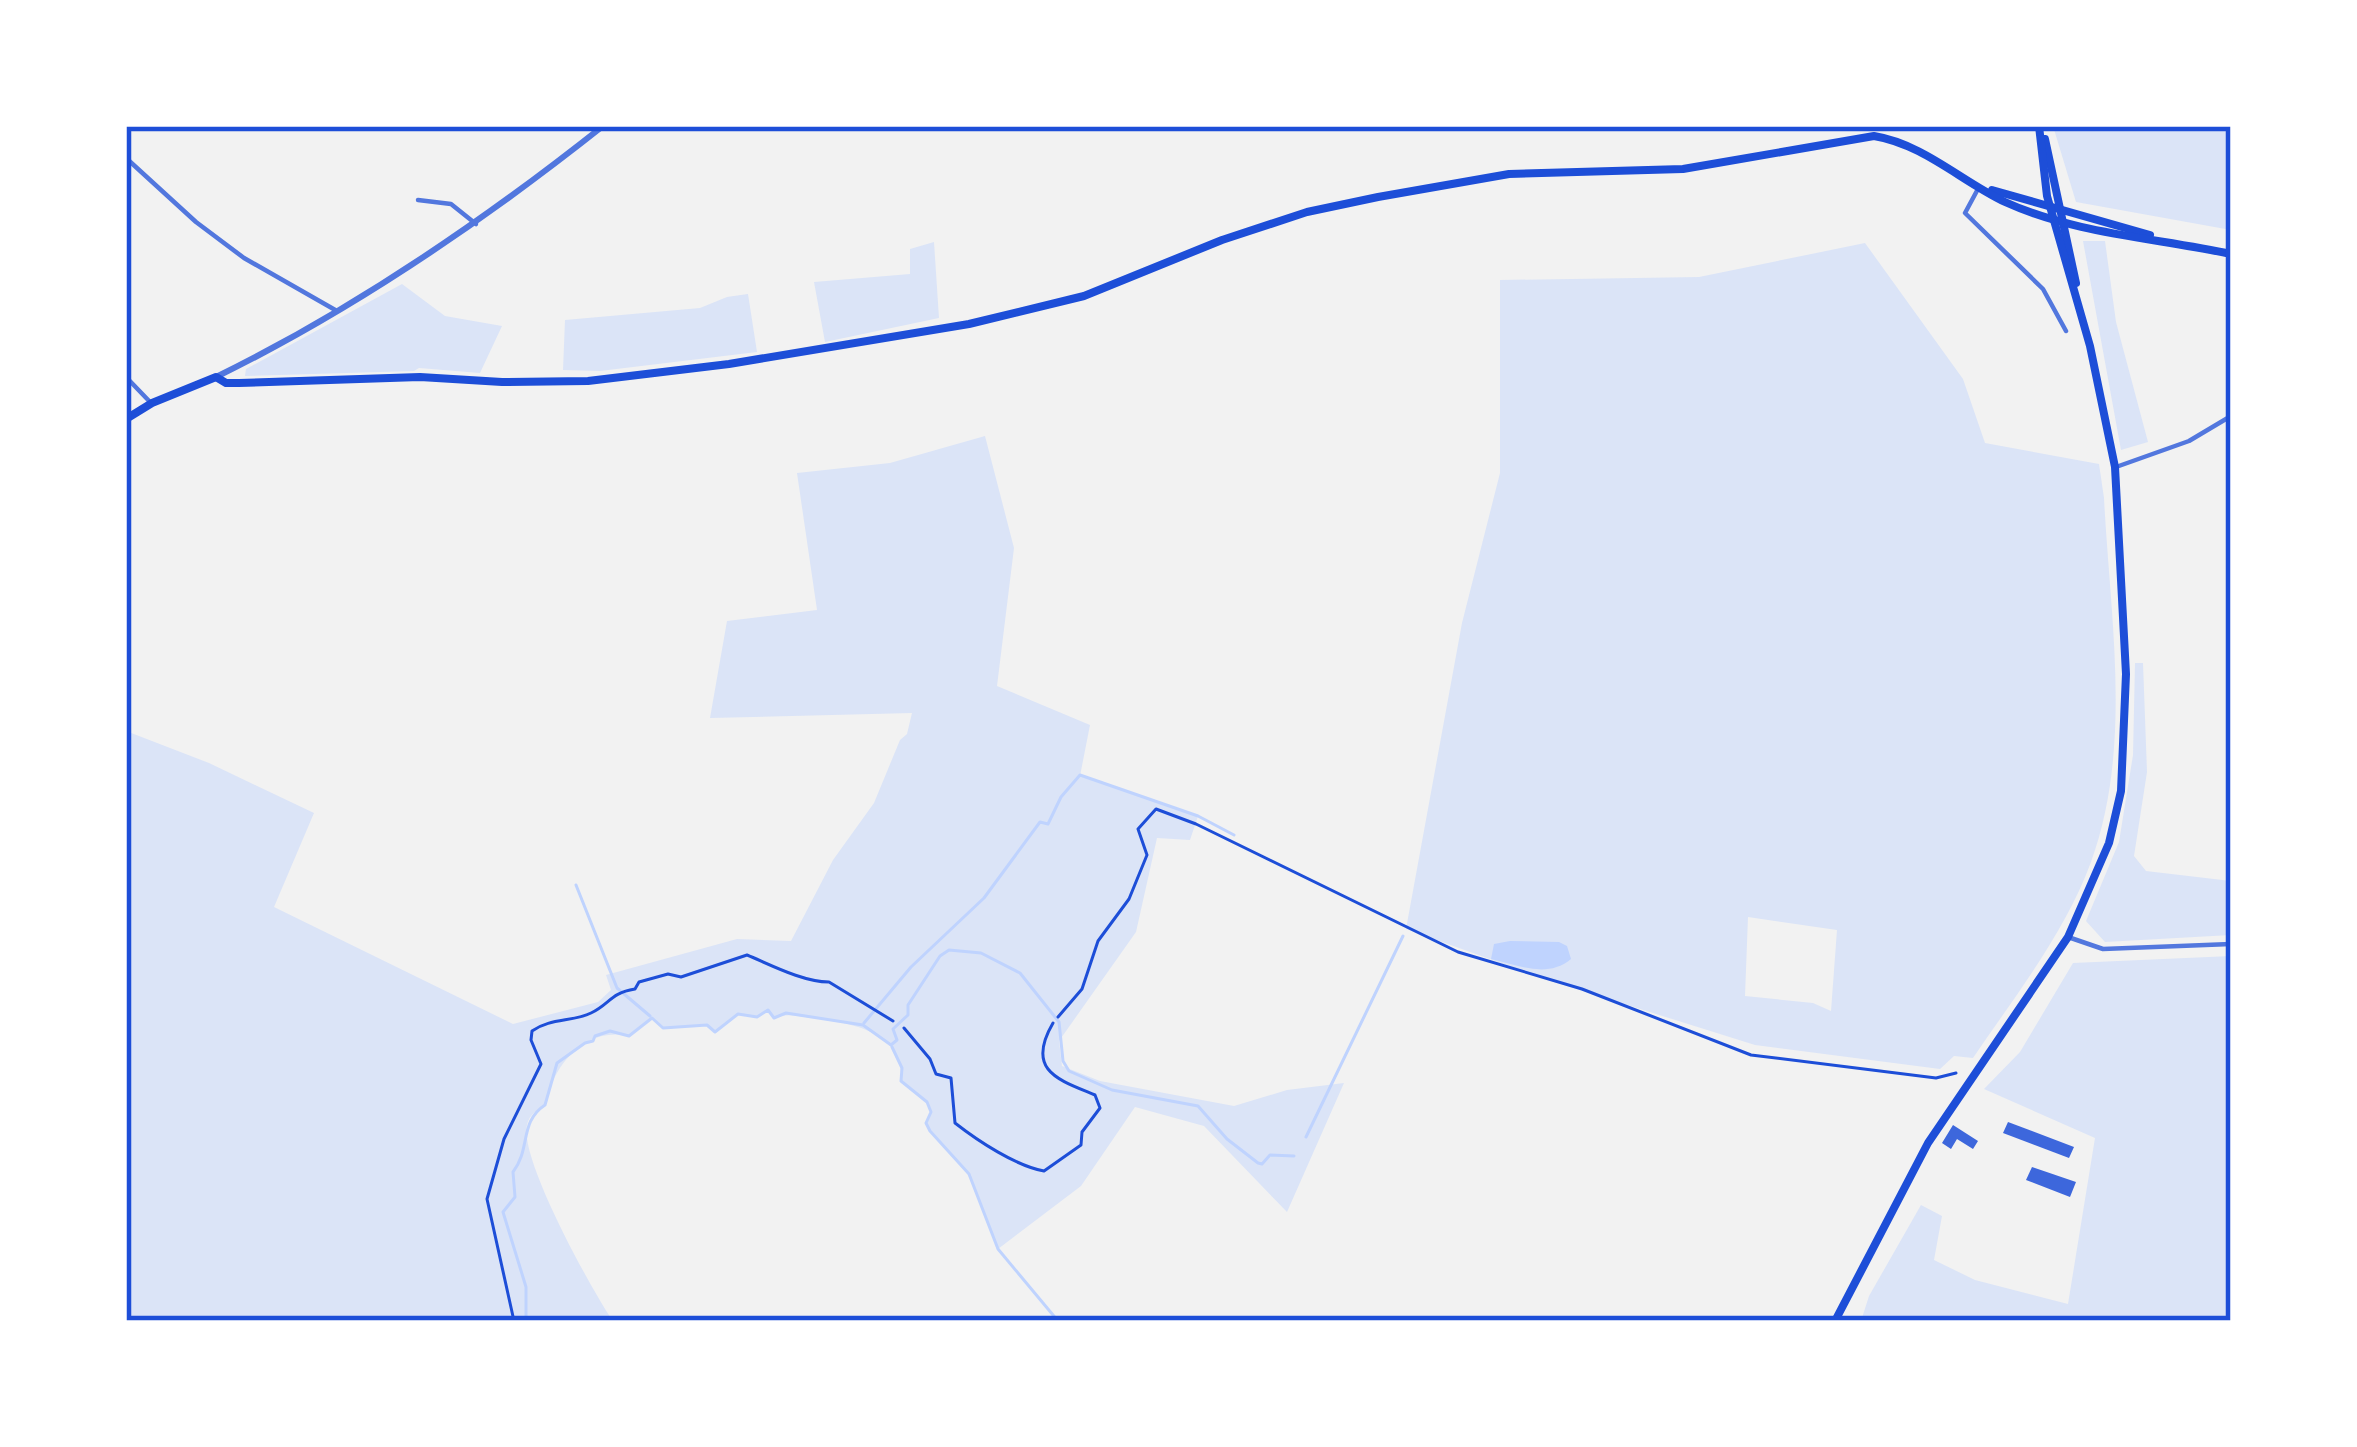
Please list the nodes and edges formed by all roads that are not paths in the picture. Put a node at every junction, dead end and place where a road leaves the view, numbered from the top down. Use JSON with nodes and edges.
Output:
{"nodes":[{"id":1,"x":603,"y":126,"type":"edge"},
{"id":2,"x":2040,"y":126,"type":"edge"},
{"id":3,"x":126,"y":158,"type":"edge"},
{"id":4,"x":1978,"y":187,"type":"junction"},
{"id":5,"x":418,"y":200,"type":"dead end"},
{"id":6,"x":2050,"y":206,"type":"junction"},
{"id":7,"x":2062,"y":210,"type":"junction"},
{"id":8,"x":2053,"y":219,"type":"junction"},
{"id":9,"x":2065,"y":222,"type":"junction"},
{"id":10,"x":476,"y":224,"type":"junction"},
{"id":11,"x":2157,"y":238,"type":"junction"},
{"id":12,"x":2231,"y":254,"type":"edge"},
{"id":13,"x":2079,"y":305,"type":"junction"},
{"id":14,"x":338,"y":311,"type":"junction"},
{"id":15,"x":2066,"y":331,"type":"dead end"},
{"id":16,"x":126,"y":377,"type":"edge"},
{"id":17,"x":216,"y":377,"type":"junction"},
{"id":18,"x":152,"y":404,"type":"junction"},
{"id":19,"x":2231,"y":416,"type":"edge"},
{"id":20,"x":126,"y":419,"type":"edge"},
{"id":21,"x":2115,"y":467,"type":"junction"},
{"id":22,"x":2068,"y":937,"type":"junction"},
{"id":23,"x":2231,"y":944,"type":"edge"},
{"id":24,"x":1835,"y":1321,"type":"edge"}],
"edges":[{"from":1,"to":10,"type":"street"},
{"from":2,"to":6,"type":"main road"},
{"from":2,"to":7,"type":"main road"},
{"from":3,"to":14,"type":"street"},
{"from":4,"to":6,"type":"main road"},
{"from":4,"to":8,"type":"main road"},
{"from":4,"to":15,"type":"street"},
{"from":4,"to":17,"type":"main road"},
{"from":5,"to":10,"type":"street"},
{"from":6,"to":7,"type":"main road"},
{"from":6,"to":8,"type":"main road"},
{"from":7,"to":9,"type":"main road"},
{"from":7,"to":11,"type":"main road"},
{"from":8,"to":9,"type":"main road"},
{"from":8,"to":13,"type":"main road"},
{"from":9,"to":11,"type":"main road"},
{"from":9,"to":13,"type":"main road"},
{"from":10,"to":14,"type":"street"},
{"from":11,"to":12,"type":"main road"},
{"from":13,"to":21,"type":"main road"},
{"from":14,"to":17,"type":"street"},
{"from":16,"to":18,"type":"street"},
{"from":17,"to":18,"type":"main road"},
{"from":18,"to":20,"type":"main road"},
{"from":19,"to":21,"type":"street"},
{"from":21,"to":22,"type":"main road"},
{"from":22,"to":23,"type":"street"},
{"from":22,"to":24,"type":"main road"}]}
